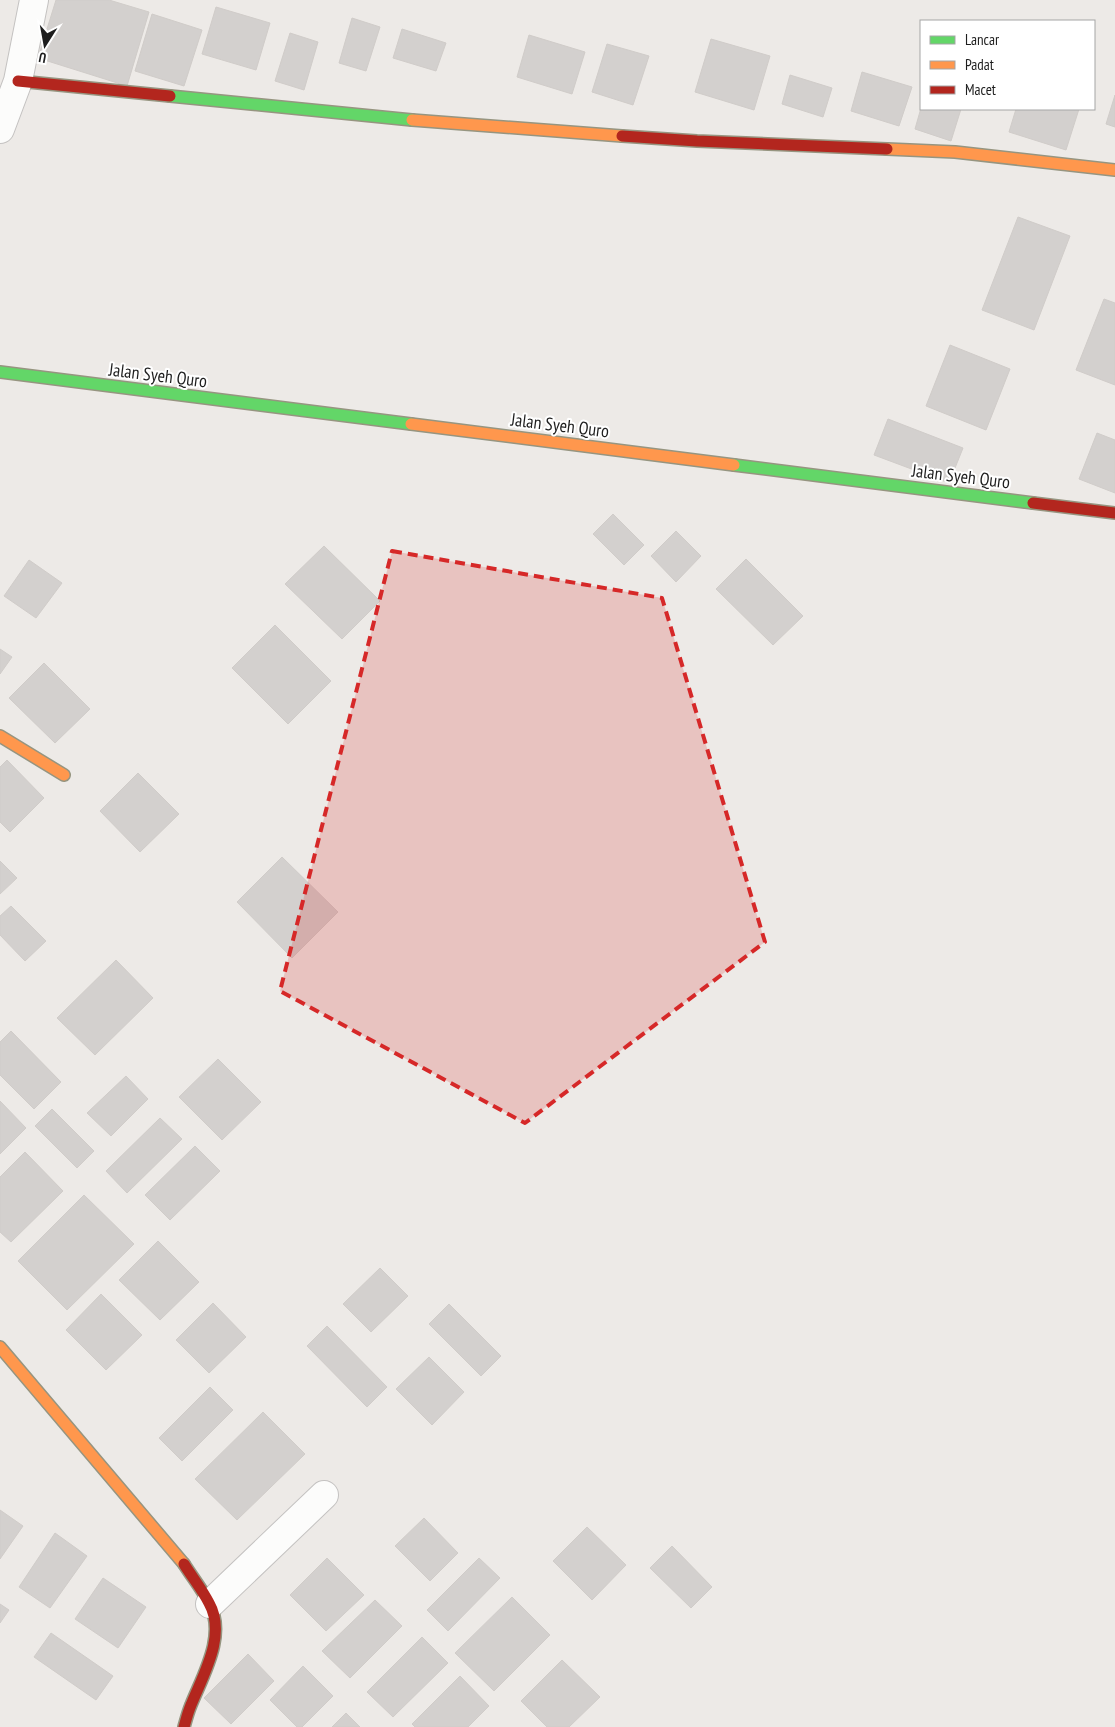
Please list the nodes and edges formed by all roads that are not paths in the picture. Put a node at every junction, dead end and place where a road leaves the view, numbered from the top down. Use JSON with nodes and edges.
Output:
{"nodes":[{"id":1,"x":34,"y":0,"type":"edge"},
{"id":2,"x":18,"y":80,"type":"junction"},
{"id":3,"x":0,"y":129,"type":"edge"},
{"id":4,"x":1115,"y":170,"type":"edge"},
{"id":5,"x":0,"y":372,"type":"edge"},
{"id":6,"x":1115,"y":513,"type":"edge"},
{"id":7,"x":0,"y":736,"type":"edge"},
{"id":8,"x":64,"y":775,"type":"dead end"},
{"id":9,"x":0,"y":1347,"type":"edge"},
{"id":10,"x":324,"y":1496,"type":"dead end"},
{"id":11,"x":210,"y":1604,"type":"junction"},
{"id":12,"x":184,"y":1727,"type":"edge"}],
"edges":[{"from":1,"to":2,"type":"street"},
{"from":2,"to":3,"type":"street"},
{"from":2,"to":4,"type":"street"},
{"from":5,"to":6,"type":"street","name":"Jalan Syeh Quro"},
{"from":7,"to":8,"type":"street"},
{"from":9,"to":11,"type":"street"},
{"from":10,"to":11,"type":"street"},
{"from":11,"to":12,"type":"street"}]}
